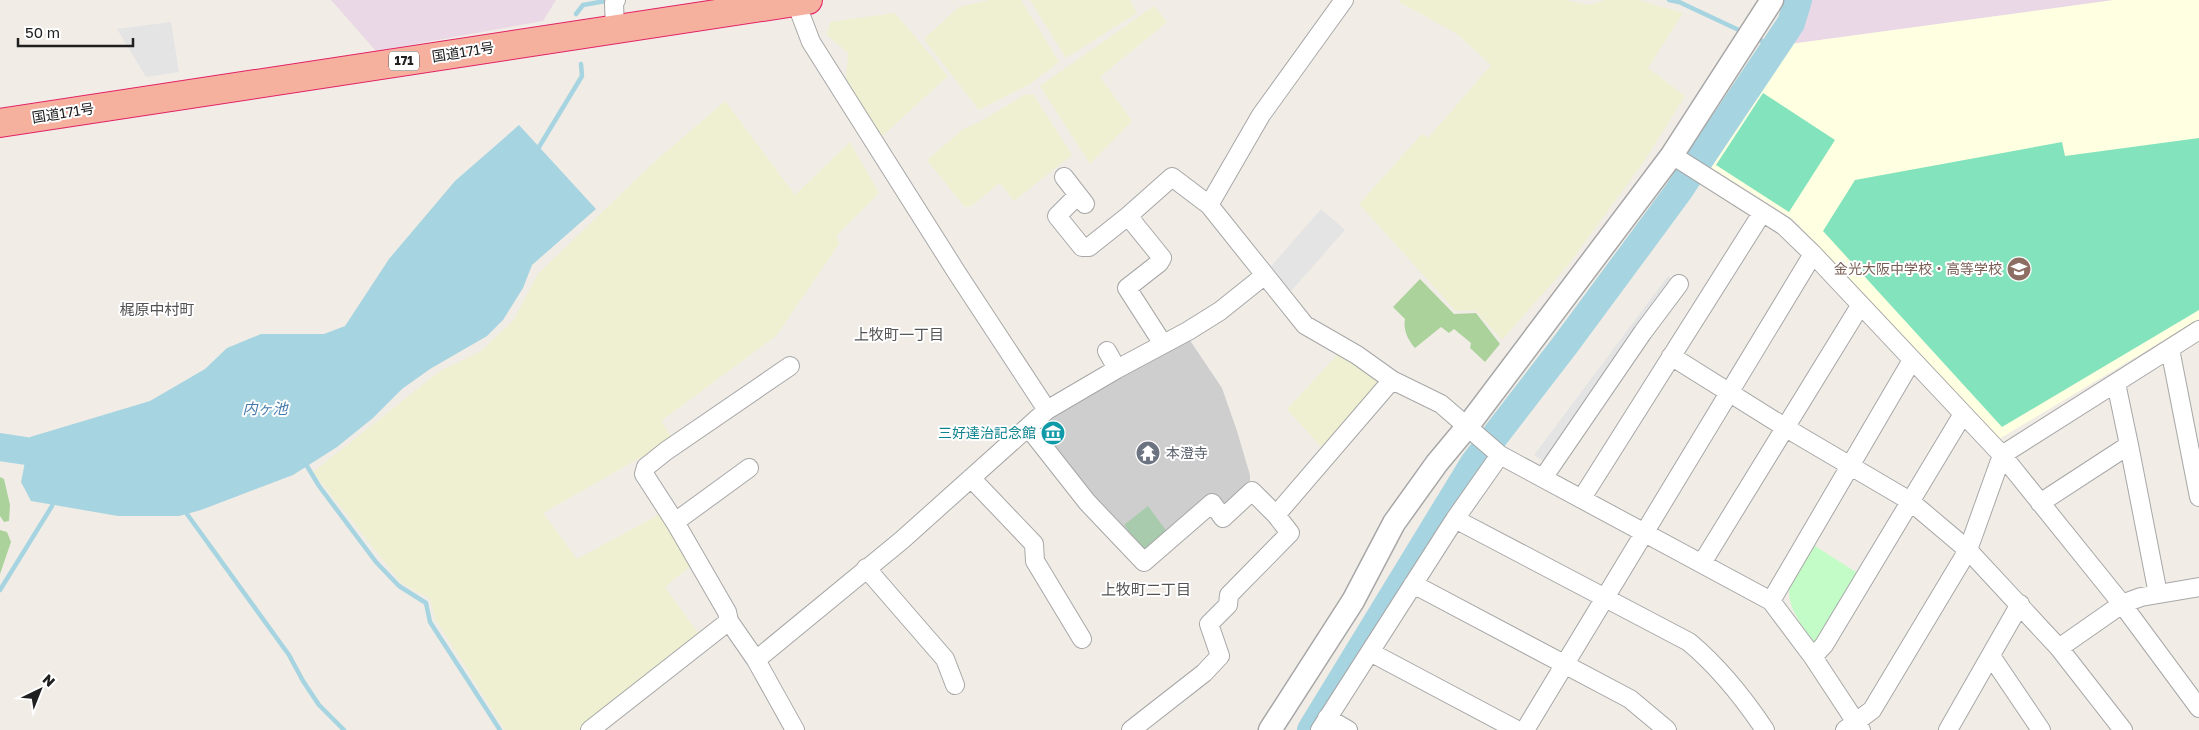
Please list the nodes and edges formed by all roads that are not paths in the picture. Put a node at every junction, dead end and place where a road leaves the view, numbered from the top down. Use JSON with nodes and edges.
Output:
{"nodes":[{"id":1,"x":1344,"y":0,"type":"edge"},
{"id":2,"x":1772,"y":0,"type":"edge"},
{"id":3,"x":800,"y":1,"type":"edge"},
{"id":4,"x":615,"y":11,"type":"edge"},
{"id":5,"x":0,"y":123,"type":"edge"},
{"id":6,"x":1677,"y":158,"type":"junction"},
{"id":7,"x":1064,"y":176,"type":"dead end"},
{"id":8,"x":1209,"y":205,"type":"junction"},
{"id":9,"x":1762,"y":212,"type":"junction"},
{"id":10,"x":1128,"y":216,"type":"junction"},
{"id":11,"x":1813,"y":254,"type":"junction"},
{"id":12,"x":1264,"y":275,"type":"junction"},
{"id":13,"x":1679,"y":284,"type":"dead end"},
{"id":14,"x":1860,"y":306,"type":"junction"},
{"id":15,"x":2199,"y":330,"type":"edge"},
{"id":16,"x":1163,"y":344,"type":"junction"},
{"id":17,"x":2170,"y":349,"type":"junction"},
{"id":18,"x":1107,"y":351,"type":"dead end"},
{"id":19,"x":1671,"y":356,"type":"junction"},
{"id":20,"x":1912,"y":360,"type":"junction"},
{"id":21,"x":790,"y":366,"type":"dead end"},
{"id":22,"x":1118,"y":368,"type":"junction"},
{"id":23,"x":1392,"y":380,"type":"junction"},
{"id":24,"x":2116,"y":383,"type":"junction"},
{"id":25,"x":1729,"y":393,"type":"junction"},
{"id":26,"x":1047,"y":410,"type":"junction"},
{"id":27,"x":1963,"y":414,"type":"junction"},
{"id":28,"x":1028,"y":427,"type":"junction"},
{"id":29,"x":1467,"y":427,"type":"junction"},
{"id":30,"x":1786,"y":428,"type":"junction"},
{"id":31,"x":2129,"y":445,"type":"junction"},
{"id":32,"x":1500,"y":455,"type":"junction"},
{"id":33,"x":2002,"y":455,"type":"junction"},
{"id":34,"x":1848,"y":466,"type":"junction"},
{"id":35,"x":749,"y":468,"type":"dead end"},
{"id":36,"x":972,"y":478,"type":"junction"},
{"id":37,"x":1543,"y":478,"type":"junction"},
{"id":38,"x":2199,"y":497,"type":"edge"},
{"id":39,"x":1582,"y":498,"type":"junction"},
{"id":40,"x":1910,"y":502,"type":"junction"},
{"id":41,"x":2040,"y":503,"type":"junction"},
{"id":42,"x":1276,"y":515,"type":"junction"},
{"id":43,"x":1455,"y":519,"type":"junction"},
{"id":44,"x":675,"y":522,"type":"junction"},
{"id":45,"x":1644,"y":531,"type":"junction"},
{"id":46,"x":1968,"y":550,"type":"junction"},
{"id":47,"x":1702,"y":563,"type":"junction"},
{"id":48,"x":866,"y":568,"type":"junction"},
{"id":49,"x":1413,"y":584,"type":"junction"},
{"id":50,"x":2199,"y":587,"type":"edge"},
{"id":51,"x":2158,"y":594,"type":"junction"},
{"id":52,"x":1605,"y":596,"type":"junction"},
{"id":53,"x":1771,"y":601,"type":"junction"},
{"id":54,"x":2020,"y":604,"type":"junction"},
{"id":55,"x":2122,"y":604,"type":"junction"},
{"id":56,"x":729,"y":621,"type":"junction"},
{"id":57,"x":1082,"y":639,"type":"dead end"},
{"id":58,"x":2058,"y":648,"type":"junction"},
{"id":59,"x":1370,"y":652,"type":"junction"},
{"id":60,"x":1991,"y":656,"type":"junction"},
{"id":61,"x":1813,"y":657,"type":"junction"},
{"id":62,"x":756,"y":660,"type":"junction"},
{"id":63,"x":1564,"y":664,"type":"junction"},
{"id":64,"x":955,"y":685,"type":"dead end"},
{"id":65,"x":2199,"y":708,"type":"edge"},
{"id":66,"x":1323,"y":724,"type":"edge"},
{"id":67,"x":1854,"y":728,"type":"edge"},
{"id":68,"x":1950,"y":729,"type":"edge"},
{"id":69,"x":590,"y":730,"type":"edge"},
{"id":70,"x":795,"y":730,"type":"edge"},
{"id":71,"x":1131,"y":730,"type":"edge"},
{"id":72,"x":1270,"y":730,"type":"edge"},
{"id":73,"x":1348,"y":730,"type":"edge"},
{"id":74,"x":1517,"y":730,"type":"edge"},
{"id":75,"x":1525,"y":730,"type":"edge"},
{"id":76,"x":1667,"y":730,"type":"edge"},
{"id":77,"x":1765,"y":730,"type":"edge"},
{"id":78,"x":2041,"y":730,"type":"edge"},
{"id":79,"x":2123,"y":730,"type":"edge"}],
"edges":[{"from":1,"to":8,"type":"street"},
{"from":2,"to":6,"type":"street"},
{"from":3,"to":4,"type":"highway","name":"国道171号","number":"171"},
{"from":3,"to":26,"type":"street"},
{"from":4,"to":5,"type":"highway","name":"国道171号","number":"171"},
{"from":6,"to":9,"type":"street"},
{"from":6,"to":29,"type":"street"},
{"from":7,"to":10,"type":"street"},
{"from":8,"to":10,"type":"street"},
{"from":8,"to":12,"type":"street"},
{"from":9,"to":11,"type":"street"},
{"from":9,"to":19,"type":"street"},
{"from":10,"to":16,"type":"street"},
{"from":11,"to":14,"type":"street"},
{"from":11,"to":25,"type":"street"},
{"from":12,"to":16,"type":"street"},
{"from":12,"to":23,"type":"street"},
{"from":13,"to":37,"type":"street"},
{"from":14,"to":20,"type":"street"},
{"from":14,"to":30,"type":"street"},
{"from":15,"to":17,"type":"street"},
{"from":16,"to":22,"type":"street"},
{"from":17,"to":24,"type":"street"},
{"from":17,"to":38,"type":"street"},
{"from":18,"to":22,"type":"street"},
{"from":19,"to":25,"type":"street"},
{"from":19,"to":39,"type":"street"},
{"from":20,"to":27,"type":"street"},
{"from":20,"to":34,"type":"street"},
{"from":21,"to":44,"type":"street"},
{"from":22,"to":26,"type":"street"},
{"from":23,"to":29,"type":"street"},
{"from":23,"to":42,"type":"street"},
{"from":24,"to":31,"type":"street"},
{"from":24,"to":33,"type":"street"},
{"from":25,"to":30,"type":"street"},
{"from":25,"to":45,"type":"street"},
{"from":26,"to":28,"type":"street"},
{"from":27,"to":33,"type":"street"},
{"from":27,"to":40,"type":"street"},
{"from":28,"to":36,"type":"street"},
{"from":28,"to":42,"type":"street"},
{"from":29,"to":32,"type":"street"},
{"from":29,"to":72,"type":"street"},
{"from":30,"to":34,"type":"street"},
{"from":30,"to":47,"type":"street"},
{"from":31,"to":41,"type":"street"},
{"from":31,"to":51,"type":"street"},
{"from":32,"to":37,"type":"street"},
{"from":32,"to":43,"type":"street"},
{"from":33,"to":41,"type":"street"},
{"from":33,"to":46,"type":"street"},
{"from":34,"to":40,"type":"street"},
{"from":34,"to":53,"type":"street"},
{"from":35,"to":44,"type":"street"},
{"from":36,"to":48,"type":"street"},
{"from":36,"to":57,"type":"street"},
{"from":37,"to":39,"type":"street"},
{"from":39,"to":45,"type":"street"},
{"from":40,"to":46,"type":"street"},
{"from":40,"to":61,"type":"street"},
{"from":41,"to":55,"type":"street"},
{"from":42,"to":71,"type":"street"},
{"from":43,"to":49,"type":"street"},
{"from":43,"to":52,"type":"street"},
{"from":44,"to":56,"type":"street"},
{"from":45,"to":47,"type":"street"},
{"from":45,"to":52,"type":"street"},
{"from":46,"to":54,"type":"street"},
{"from":46,"to":67,"type":"street"},
{"from":47,"to":53,"type":"street"},
{"from":48,"to":62,"type":"street"},
{"from":48,"to":64,"type":"street"},
{"from":49,"to":59,"type":"street"},
{"from":49,"to":63,"type":"street"},
{"from":50,"to":51,"type":"street"},
{"from":51,"to":55,"type":"street"},
{"from":52,"to":63,"type":"street"},
{"from":52,"to":77,"type":"street"},
{"from":53,"to":61,"type":"street"},
{"from":54,"to":58,"type":"street"},
{"from":54,"to":60,"type":"street"},
{"from":55,"to":58,"type":"street"},
{"from":55,"to":65,"type":"street"},
{"from":56,"to":62,"type":"street"},
{"from":56,"to":69,"type":"street"},
{"from":58,"to":79,"type":"street"},
{"from":59,"to":66,"type":"street"},
{"from":59,"to":74,"type":"street"},
{"from":60,"to":68,"type":"street"},
{"from":60,"to":78,"type":"street"},
{"from":61,"to":67,"type":"street"},
{"from":62,"to":70,"type":"street"},
{"from":63,"to":75,"type":"street"},
{"from":63,"to":76,"type":"street"},
{"from":66,"to":73,"type":"street"}]}
